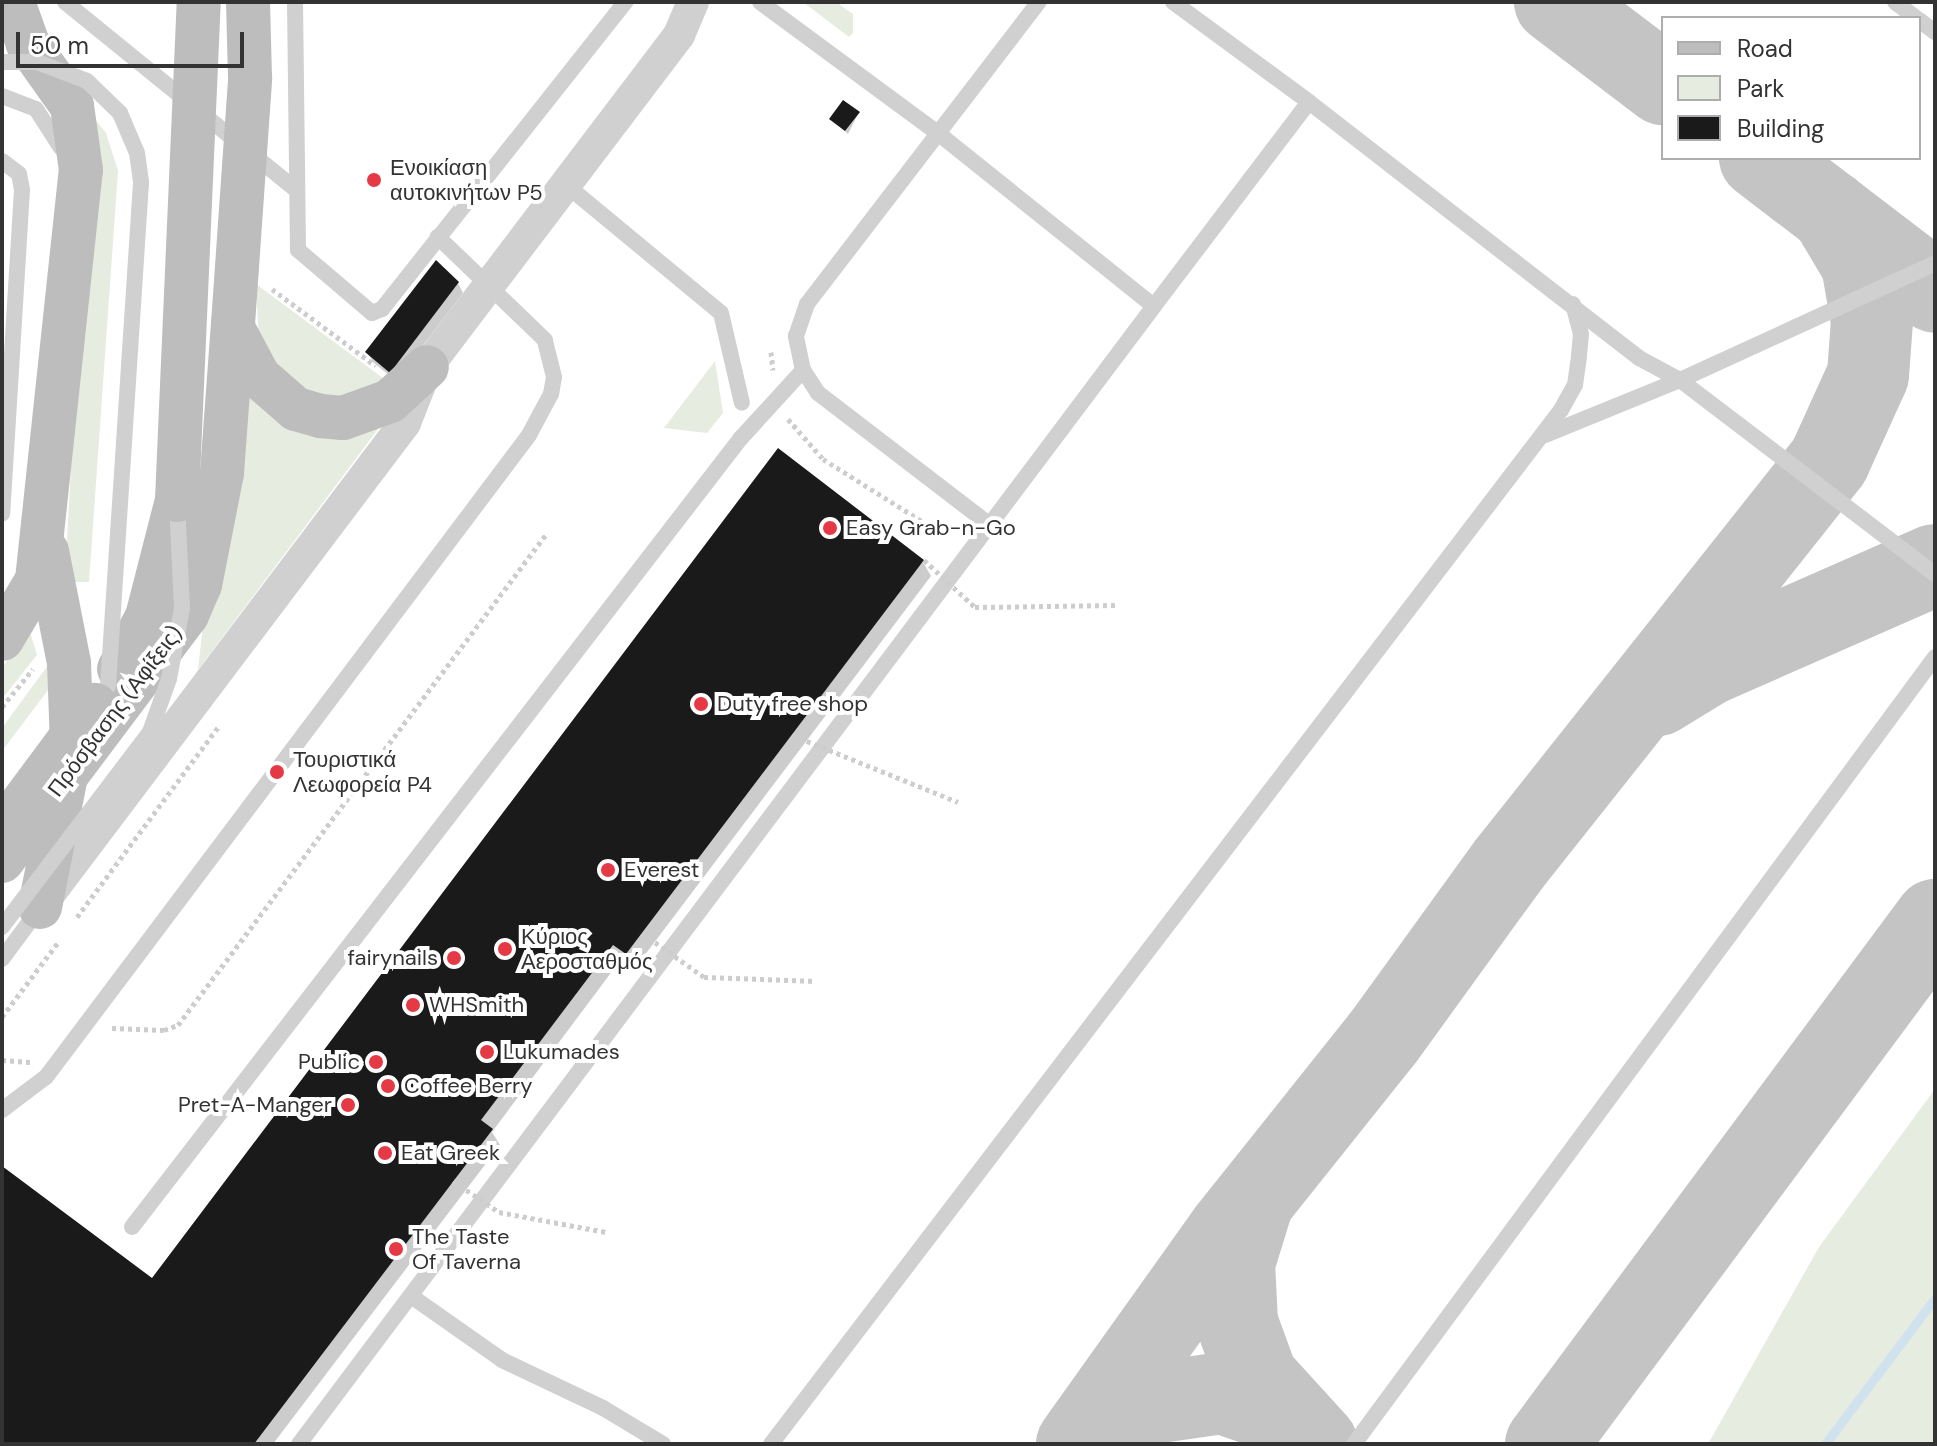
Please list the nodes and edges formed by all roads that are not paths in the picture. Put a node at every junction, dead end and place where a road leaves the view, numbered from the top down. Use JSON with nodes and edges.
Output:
{"nodes":[{"id":1,"x":13,"y":2,"type":"edge"},
{"id":2,"x":65,"y":2,"type":"edge"},
{"id":3,"x":199,"y":2,"type":"edge"},
{"id":4,"x":248,"y":2,"type":"edge"},
{"id":5,"x":295,"y":2,"type":"edge"},
{"id":6,"x":625,"y":2,"type":"edge"},
{"id":7,"x":693,"y":2,"type":"edge"},
{"id":8,"x":760,"y":2,"type":"edge"},
{"id":9,"x":1039,"y":2,"type":"edge"},
{"id":10,"x":1173,"y":2,"type":"edge"},
{"id":11,"x":1895,"y":2,"type":"edge"},
{"id":12,"x":1914,"y":16,"type":"edge"},
{"id":13,"x":2,"y":62,"type":"edge"},
{"id":14,"x":2,"y":96,"type":"edge"},
{"id":15,"x":1309,"y":102,"type":"junction"},
{"id":16,"x":939,"y":134,"type":"junction"},
{"id":17,"x":2,"y":161,"type":"edge"},
{"id":18,"x":565,"y":184,"type":"junction"},
{"id":19,"x":294,"y":188,"type":"junction"},
{"id":20,"x":438,"y":237,"type":"junction"},
{"id":21,"x":1935,"y":263,"type":"edge"},
{"id":22,"x":68,"y":269,"type":"junction"},
{"id":23,"x":490,"y":283,"type":"junction"},
{"id":24,"x":1573,"y":304,"type":"junction"},
{"id":25,"x":1154,"y":306,"type":"junction"},
{"id":26,"x":233,"y":326,"type":"junction"},
{"id":27,"x":427,"y":367,"type":"junction"},
{"id":28,"x":803,"y":370,"type":"junction"},
{"id":29,"x":1680,"y":380,"type":"junction"},
{"id":30,"x":742,"y":403,"type":"dead end"},
{"id":31,"x":1542,"y":436,"type":"junction"},
{"id":32,"x":177,"y":500,"type":"junction"},
{"id":33,"x":2,"y":513,"type":"edge"},
{"id":34,"x":990,"y":525,"type":"junction"},
{"id":35,"x":44,"y":533,"type":"junction"},
{"id":36,"x":1935,"y":574,"type":"edge"},
{"id":37,"x":2,"y":639,"type":"edge"},
{"id":38,"x":1935,"y":657,"type":"edge"},
{"id":39,"x":101,"y":695,"type":"junction"},
{"id":40,"x":71,"y":770,"type":"junction"},
{"id":41,"x":2,"y":830,"type":"edge"},
{"id":42,"x":2,"y":861,"type":"edge"},
{"id":43,"x":40,"y":907,"type":"junction"},
{"id":44,"x":2,"y":927,"type":"edge"},
{"id":45,"x":2,"y":959,"type":"edge"},
{"id":46,"x":2,"y":1110,"type":"edge"},
{"id":47,"x":132,"y":1227,"type":"dead end"},
{"id":48,"x":411,"y":1296,"type":"junction"},
{"id":49,"x":299,"y":1444,"type":"edge"},
{"id":50,"x":663,"y":1444,"type":"edge"},
{"id":51,"x":771,"y":1444,"type":"edge"},
{"id":52,"x":1354,"y":1444,"type":"edge"}],
"edges":[{"from":1,"to":22,"type":"street"},
{"from":2,"to":19,"type":"lane"},
{"from":3,"to":32,"type":"street","bridge":true},
{"from":4,"to":26,"type":"street","name":"Πρόσβασης (Αφίξεις)","bridge":true},
{"from":5,"to":19,"type":"lane"},
{"from":6,"to":20,"type":"lane"},
{"from":7,"to":18,"type":"street"},
{"from":8,"to":16,"type":"lane"},
{"from":9,"to":16,"type":"lane"},
{"from":10,"to":15,"type":"lane"},
{"from":11,"to":12,"type":"lane"},
{"from":13,"to":39,"type":"lane","bridge":true},
{"from":14,"to":22,"type":"lane"},
{"from":15,"to":24,"type":"lane"},
{"from":15,"to":25,"type":"lane"},
{"from":16,"to":25,"type":"lane"},
{"from":16,"to":28,"type":"lane"},
{"from":17,"to":33,"type":"lane"},
{"from":18,"to":23,"type":"street"},
{"from":18,"to":30,"type":"lane"},
{"from":19,"to":20,"type":"lane"},
{"from":20,"to":23,"type":"lane"},
{"from":21,"to":29,"type":"lane"},
{"from":22,"to":35,"type":"street"},
{"from":23,"to":27,"type":"street"},
{"from":23,"to":46,"type":"lane"},
{"from":24,"to":29,"type":"lane"},
{"from":24,"to":31,"type":"lane"},
{"from":25,"to":34,"type":"lane"},
{"from":26,"to":27,"type":"street"},
{"from":26,"to":40,"type":"street","name":"Πρόσβασης (Αφίξεις)"},
{"from":27,"to":43,"type":"street"},
{"from":28,"to":34,"type":"lane"},
{"from":28,"to":47,"type":"lane"},
{"from":29,"to":31,"type":"lane"},
{"from":29,"to":36,"type":"lane"},
{"from":31,"to":51,"type":"lane"},
{"from":32,"to":39,"type":"street","bridge":true},
{"from":32,"to":44,"type":"lane","bridge":true},
{"from":34,"to":48,"type":"lane"},
{"from":35,"to":37,"type":"street"},
{"from":35,"to":40,"type":"street"},
{"from":38,"to":52,"type":"lane"},
{"from":39,"to":41,"type":"street","bridge":true},
{"from":40,"to":42,"type":"street","name":"Πρόσβασης (Αφίξεις)"},
{"from":40,"to":43,"type":"street"},
{"from":43,"to":45,"type":"lane"},
{"from":48,"to":49,"type":"lane"},
{"from":48,"to":50,"type":"lane"}]}
